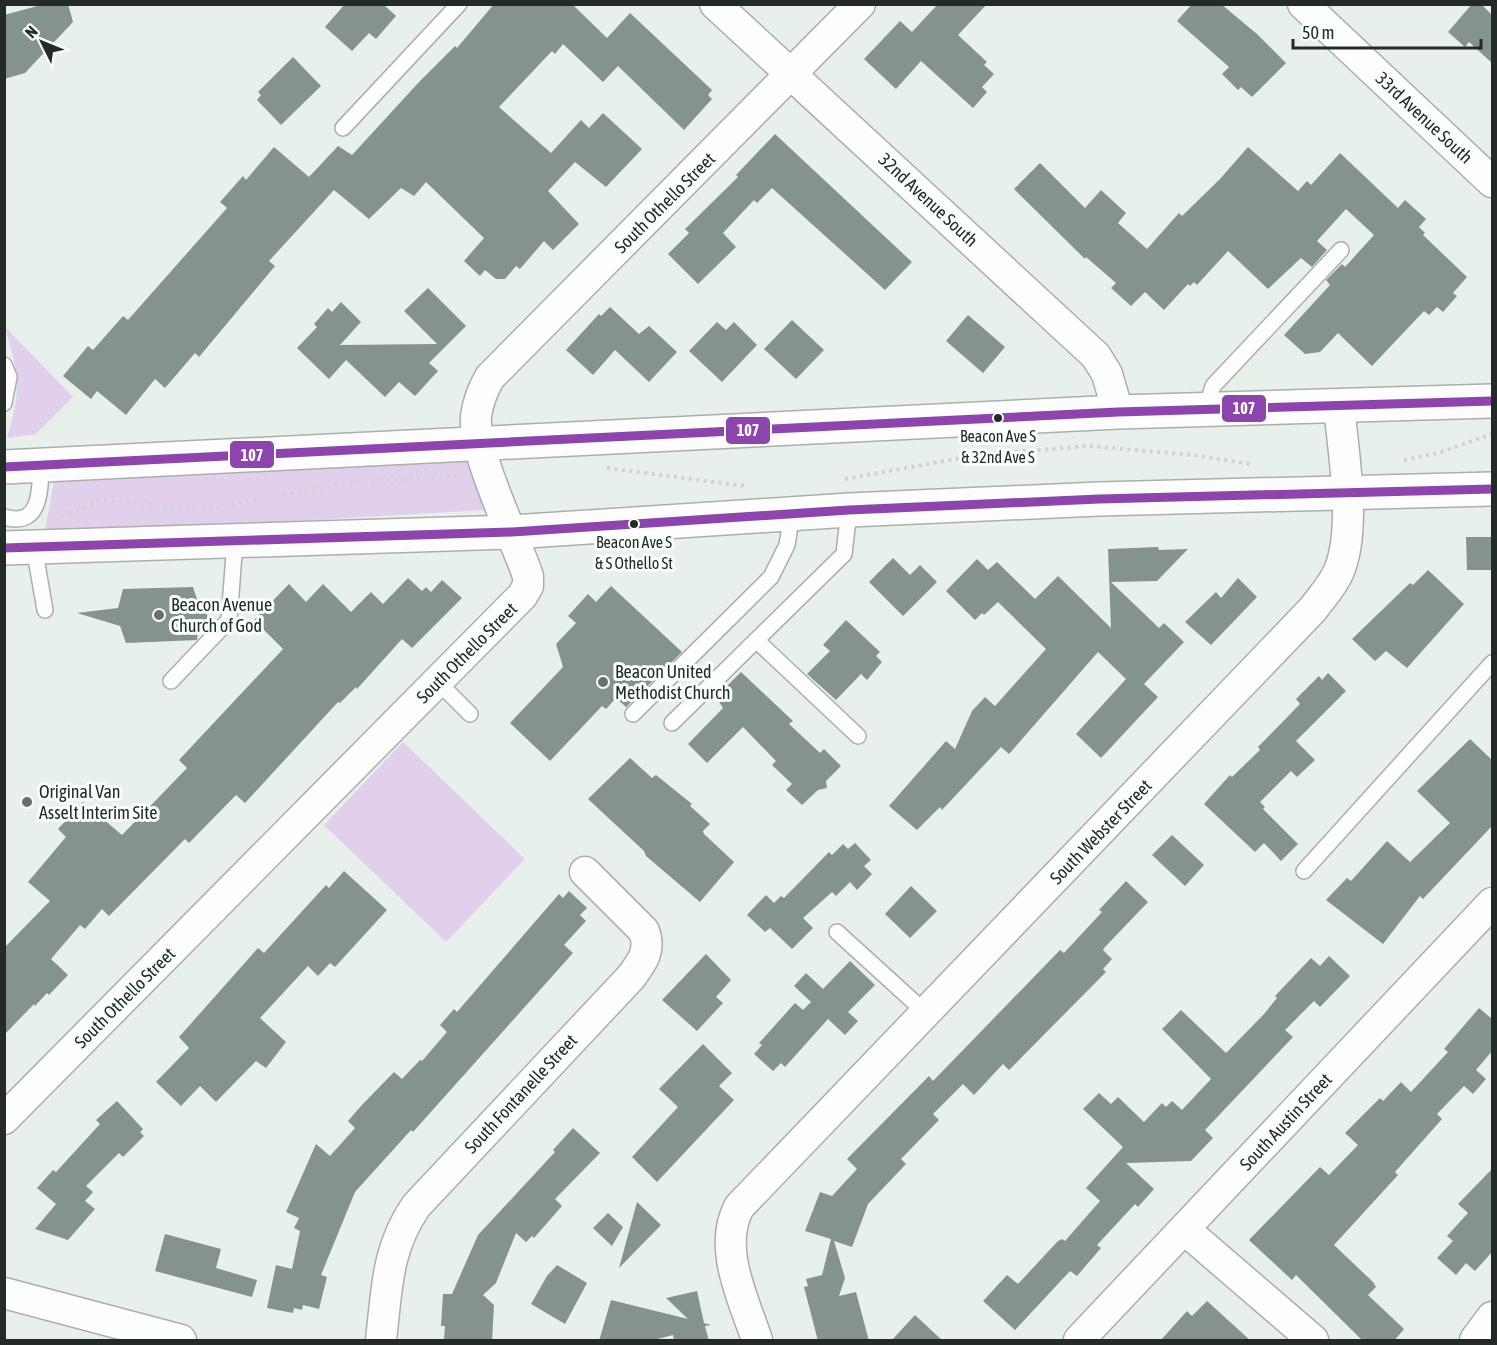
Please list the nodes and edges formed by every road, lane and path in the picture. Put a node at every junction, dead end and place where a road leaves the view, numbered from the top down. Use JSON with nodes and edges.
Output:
{"nodes":[{"id":1,"x":459,"y":4,"type":"edge"},
{"id":2,"x":715,"y":4,"type":"edge"},
{"id":3,"x":860,"y":4,"type":"edge"},
{"id":4,"x":1303,"y":4,"type":"edge"},
{"id":5,"x":793,"y":75,"type":"junction"},
{"id":6,"x":343,"y":128,"type":"dead end"},
{"id":7,"x":1492,"y":182,"type":"edge"},
{"id":8,"x":1341,"y":250,"type":"dead end"},
{"id":9,"x":4,"y":365,"type":"edge"},
{"id":10,"x":1492,"y":401,"type":"edge"},
{"id":11,"x":4,"y":403,"type":"edge"},
{"id":12,"x":1339,"y":405,"type":"junction"},
{"id":13,"x":1206,"y":409,"type":"junction"},
{"id":14,"x":1118,"y":412,"type":"junction"},
{"id":15,"x":1492,"y":434,"type":"edge"},
{"id":16,"x":479,"y":444,"type":"junction"},
{"id":17,"x":1394,"y":463,"type":"dead end"},
{"id":18,"x":1254,"y":465,"type":"dead end"},
{"id":19,"x":41,"y":466,"type":"junction"},
{"id":20,"x":595,"y":467,"type":"dead end"},
{"id":21,"x":4,"y":468,"type":"edge"},
{"id":22,"x":465,"y":475,"type":"dead end"},
{"id":23,"x":750,"y":487,"type":"dead end"},
{"id":24,"x":1492,"y":489,"type":"edge"},
{"id":25,"x":1347,"y":492,"type":"junction"},
{"id":26,"x":843,"y":495,"type":"junction"},
{"id":27,"x":792,"y":513,"type":"junction"},
{"id":28,"x":4,"y":517,"type":"edge"},
{"id":29,"x":57,"y":518,"type":"dead end"},
{"id":30,"x":512,"y":532,"type":"junction"},
{"id":31,"x":235,"y":541,"type":"junction"},
{"id":32,"x":20,"y":547,"type":"edge"},
{"id":33,"x":45,"y":610,"type":"dead end"},
{"id":34,"x":756,"y":640,"type":"junction"},
{"id":35,"x":1492,"y":663,"type":"edge"},
{"id":36,"x":171,"y":681,"type":"dead end"},
{"id":37,"x":438,"y":682,"type":"junction"},
{"id":38,"x":470,"y":714,"type":"dead end"},
{"id":39,"x":633,"y":714,"type":"dead end"},
{"id":40,"x":672,"y":723,"type":"dead end"},
{"id":41,"x":858,"y":736,"type":"dead end"},
{"id":42,"x":1304,"y":871,"type":"dead end"},
{"id":43,"x":585,"y":872,"type":"dead end"},
{"id":44,"x":1492,"y":903,"type":"edge"},
{"id":45,"x":837,"y":932,"type":"dead end"},
{"id":46,"x":926,"y":1013,"type":"junction"},
{"id":47,"x":4,"y":1119,"type":"edge"},
{"id":48,"x":1184,"y":1229,"type":"junction"},
{"id":49,"x":4,"y":1293,"type":"edge"},
{"id":50,"x":1492,"y":1317,"type":"edge"},
{"id":51,"x":181,"y":1341,"type":"edge"},
{"id":52,"x":381,"y":1341,"type":"edge"},
{"id":53,"x":757,"y":1341,"type":"edge"},
{"id":54,"x":1079,"y":1341,"type":"edge"},
{"id":55,"x":1313,"y":1341,"type":"edge"},
{"id":56,"x":1475,"y":1341,"type":"edge"}],
"edges":[{"from":1,"to":6,"type":"lane"},
{"from":2,"to":5,"type":"street","name":"32nd Avenue South"},
{"from":3,"to":5,"type":"street","name":"South Othello Street"},
{"from":4,"to":7,"type":"street","name":"33rd Avenue South"},
{"from":5,"to":14,"type":"street","name":"32nd Avenue South"},
{"from":5,"to":16,"type":"street","name":"South Othello Street"},
{"from":8,"to":13,"type":"lane"},
{"from":9,"to":11,"type":"lane"},
{"from":10,"to":12,"type":"main road"},
{"from":12,"to":13,"type":"main road"},
{"from":12,"to":25,"type":"street","name":"South Webster Street"},
{"from":13,"to":14,"type":"main road"},
{"from":14,"to":16,"type":"main road"},
{"from":15,"to":17,"type":"path"},
{"from":16,"to":19,"type":"main road"},
{"from":16,"to":30,"type":"street","name":"South Othello Street"},
{"from":18,"to":26,"type":"path"},
{"from":19,"to":21,"type":"main road"},
{"from":19,"to":28,"type":"lane"},
{"from":20,"to":23,"type":"path"},
{"from":22,"to":29,"type":"path"},
{"from":24,"to":25,"type":"main road"},
{"from":25,"to":26,"type":"main road"},
{"from":25,"to":46,"type":"street","name":"South Webster Street"},
{"from":26,"to":27,"type":"main road"},
{"from":26,"to":34,"type":"lane"},
{"from":27,"to":30,"type":"main road"},
{"from":27,"to":39,"type":"lane"},
{"from":30,"to":31,"type":"main road"},
{"from":30,"to":37,"type":"street","name":"South Othello Street"},
{"from":31,"to":32,"type":"main road"},
{"from":31,"to":36,"type":"lane"},
{"from":32,"to":33,"type":"lane"},
{"from":34,"to":40,"type":"lane"},
{"from":34,"to":41,"type":"lane"},
{"from":35,"to":42,"type":"lane"},
{"from":37,"to":38,"type":"lane"},
{"from":37,"to":47,"type":"street","name":"South Othello Street"},
{"from":43,"to":52,"type":"street","name":"South Fontanelle Street"},
{"from":44,"to":48,"type":"street","name":"South Austin Street"},
{"from":45,"to":46,"type":"lane"},
{"from":46,"to":53,"type":"street","name":"South Webster Street"},
{"from":48,"to":54,"type":"street","name":"South Austin Street"},
{"from":48,"to":55,"type":"street"},
{"from":49,"to":51,"type":"street"},
{"from":50,"to":56,"type":"street"}]}
